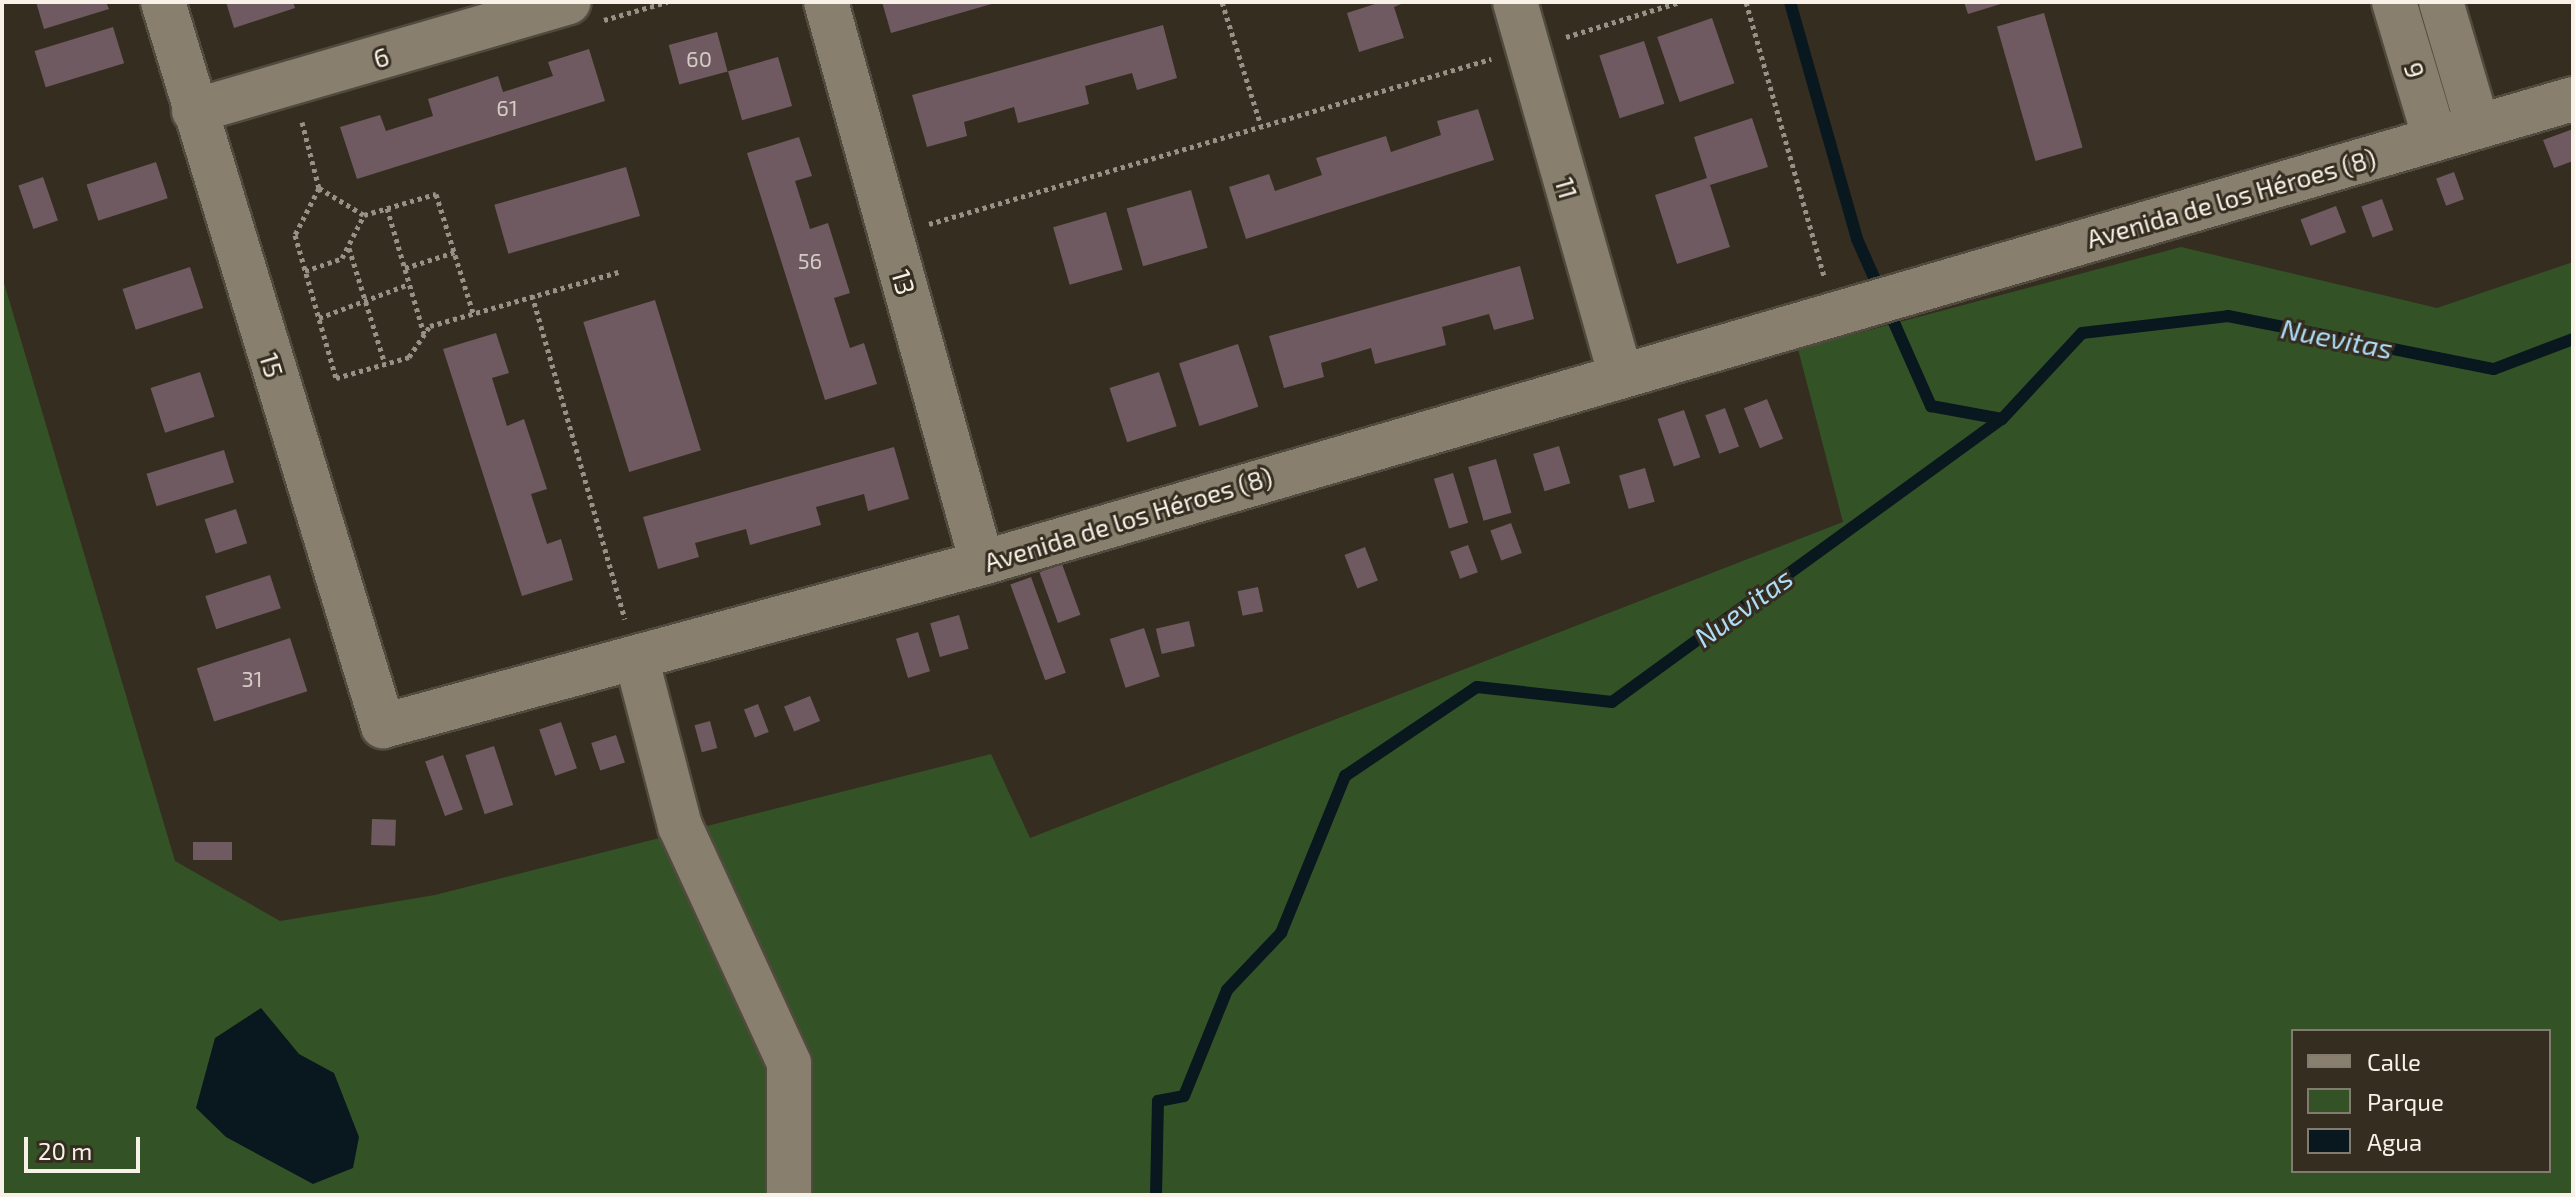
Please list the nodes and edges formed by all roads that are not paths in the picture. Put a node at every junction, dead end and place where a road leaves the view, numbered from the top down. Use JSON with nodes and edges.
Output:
{"nodes":[{"id":1,"x":163,"y":2,"type":"edge"},
{"id":2,"x":568,"y":2,"type":"edge"},
{"id":3,"x":826,"y":2,"type":"edge"},
{"id":4,"x":1515,"y":2,"type":"edge"},
{"id":5,"x":2394,"y":2,"type":"edge"},
{"id":6,"x":2441,"y":2,"type":"edge"},
{"id":7,"x":2573,"y":99,"type":"edge"},
{"id":8,"x":194,"y":111,"type":"junction"},
{"id":9,"x":2478,"y":127,"type":"junction"},
{"id":10,"x":2435,"y":139,"type":"junction"},
{"id":11,"x":1620,"y":374,"type":"junction"},
{"id":12,"x":982,"y":563,"type":"junction"},
{"id":13,"x":629,"y":633,"type":"junction"},
{"id":14,"x":383,"y":726,"type":"joint"},
{"id":15,"x":789,"y":1195,"type":"edge"}],
"edges":[{"from":1,"to":8,"type":"street","name":"15"},
{"from":2,"to":8,"type":"street","name":"6"},
{"from":3,"to":12,"type":"street","name":"13"},
{"from":4,"to":11,"type":"street","name":"11"},
{"from":5,"to":10,"type":"street","name":"9"},
{"from":6,"to":9,"type":"street","name":"9"},
{"from":7,"to":9,"type":"street","name":"Avenida de los Héroes (8)"},
{"from":8,"to":14,"type":"street","name":"15"},
{"from":9,"to":10,"type":"street","name":"Avenida de los Héroes (8)"},
{"from":10,"to":11,"type":"street","name":"Avenida de los Héroes (8)"},
{"from":11,"to":12,"type":"street","name":"Avenida de los Héroes (8)"},
{"from":12,"to":13,"type":"street","name":"Avenida de los Héroes (8)"},
{"from":13,"to":14,"type":"street","name":"Avenida de los Héroes (8)"},
{"from":13,"to":15,"type":"street"}]}
